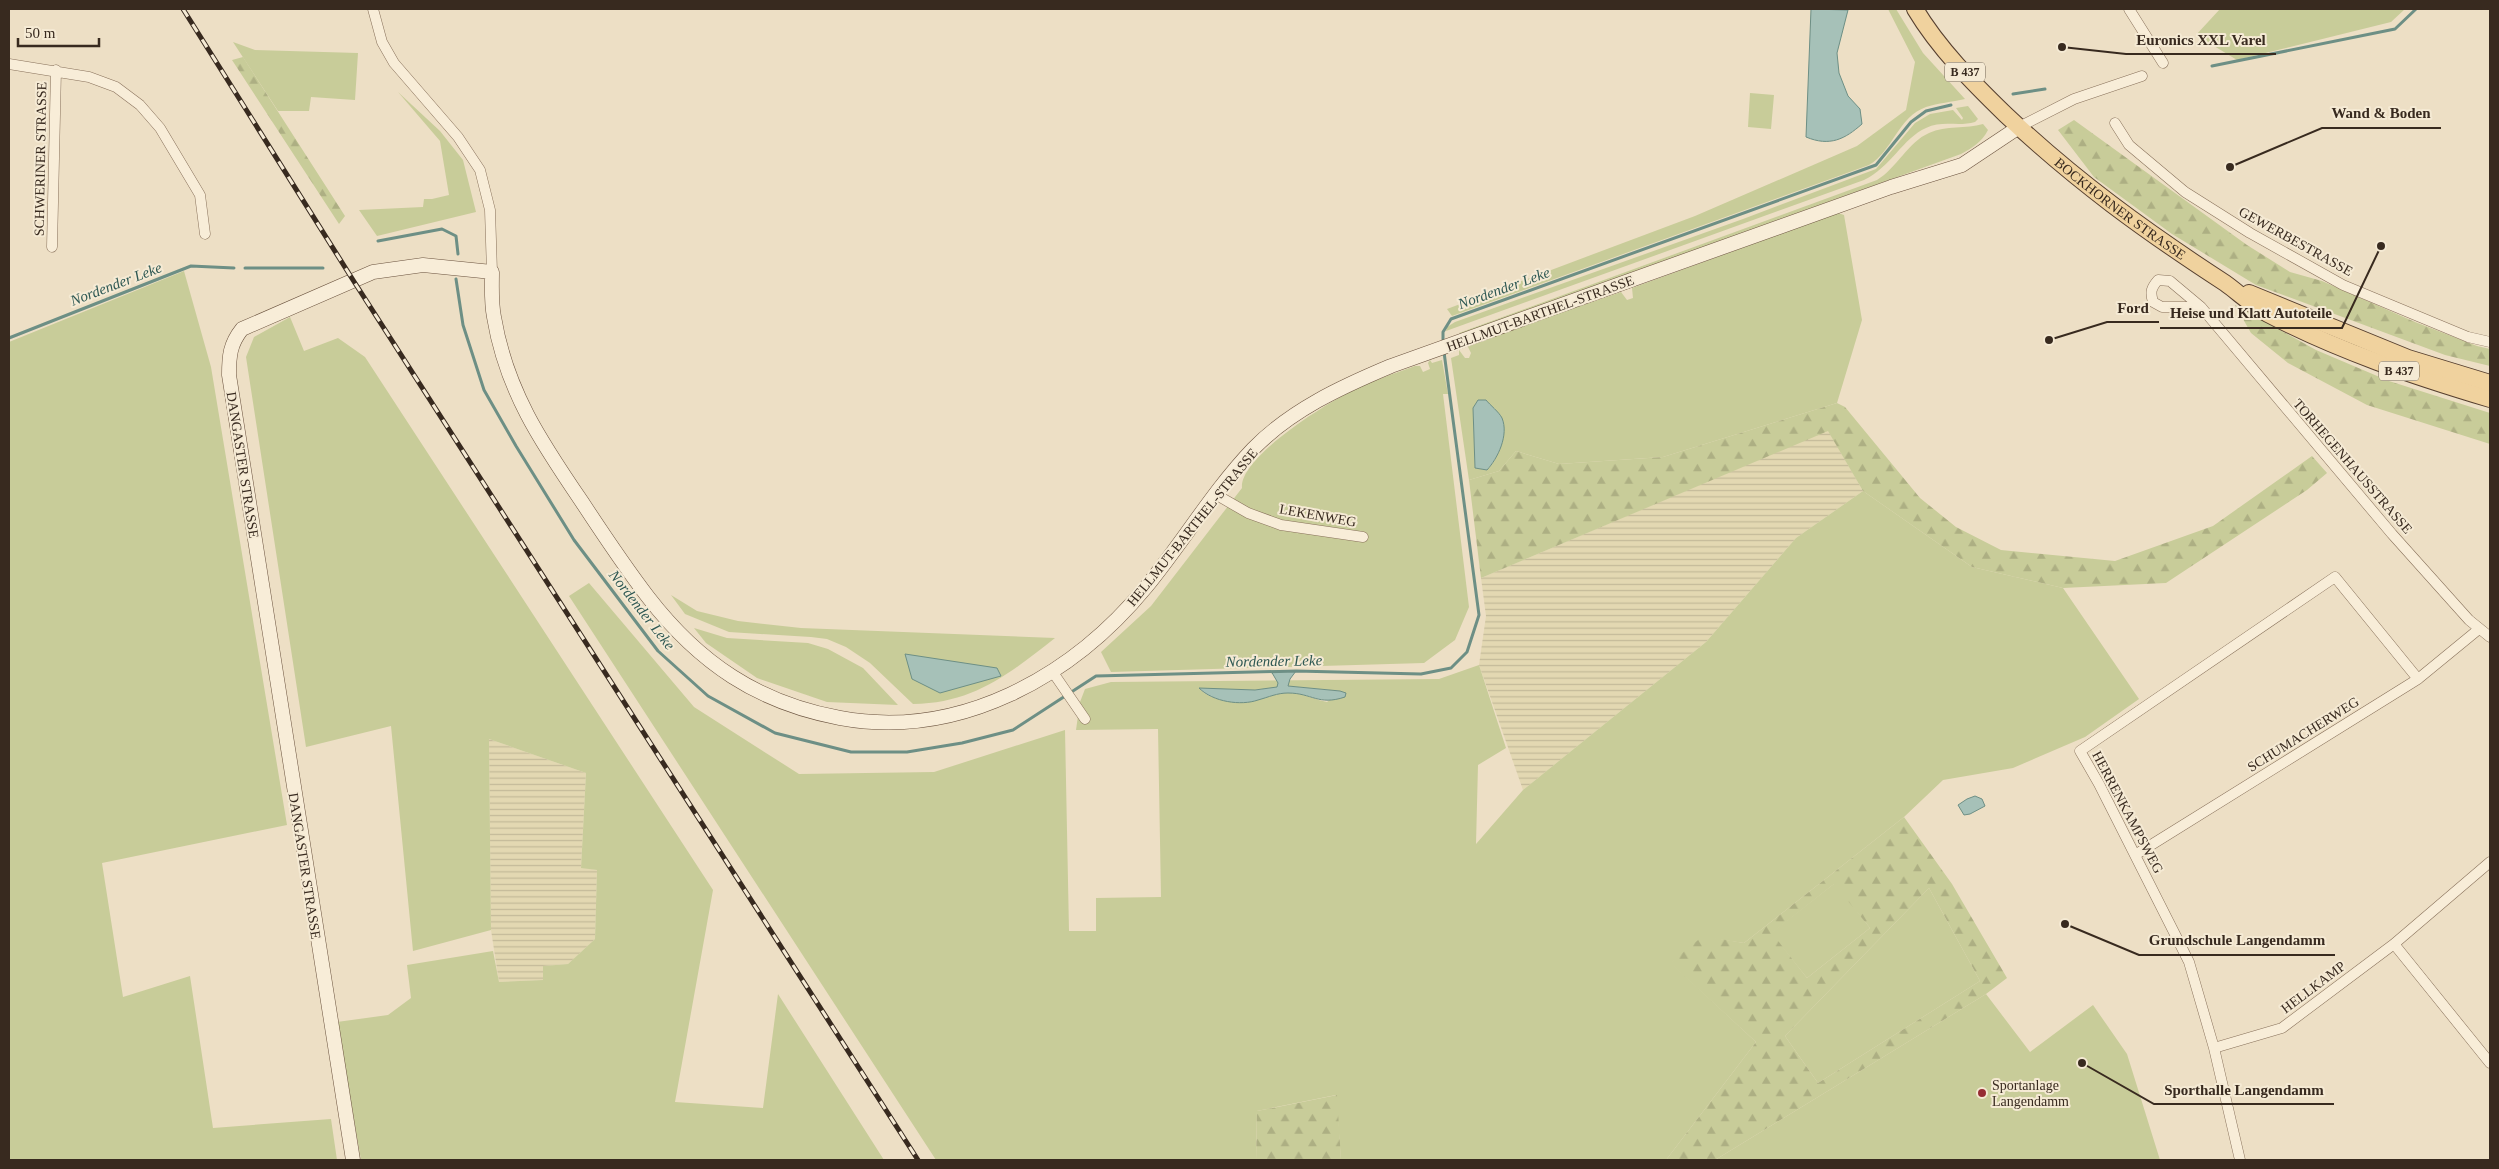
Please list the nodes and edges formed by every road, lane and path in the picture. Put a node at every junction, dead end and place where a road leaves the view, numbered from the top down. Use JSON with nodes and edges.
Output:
{"nodes":[{"id":1,"x":373,"y":9,"type":"edge"},
{"id":2,"x":1915,"y":9,"type":"edge"},
{"id":3,"x":2129,"y":9,"type":"edge"},
{"id":4,"x":2163,"y":63,"type":"dead end"},
{"id":5,"x":9,"y":64,"type":"edge"},
{"id":6,"x":56,"y":70,"type":"junction"},
{"id":7,"x":2142,"y":76,"type":"dead end"},
{"id":8,"x":2115,"y":123,"type":"dead end"},
{"id":9,"x":2019,"y":127,"type":"junction"},
{"id":10,"x":205,"y":234,"type":"dead end"},
{"id":11,"x":52,"y":247,"type":"dead end"},
{"id":12,"x":492,"y":272,"type":"junction"},
{"id":13,"x":2226,"y":284,"type":"junction"},
{"id":14,"x":2201,"y":307,"type":"junction"},
{"id":15,"x":2490,"y":342,"type":"edge"},
{"id":16,"x":2490,"y":384,"type":"edge"},
{"id":17,"x":2490,"y":399,"type":"edge"},
{"id":18,"x":1215,"y":494,"type":"junction"},
{"id":19,"x":1363,"y":537,"type":"dead end"},
{"id":20,"x":2479,"y":629,"type":"junction"},
{"id":21,"x":2490,"y":637,"type":"edge"},
{"id":22,"x":1052,"y":671,"type":"junction"},
{"id":23,"x":2418,"y":679,"type":"junction"},
{"id":24,"x":1085,"y":719,"type":"dead end"},
{"id":25,"x":2135,"y":855,"type":"junction"},
{"id":26,"x":2490,"y":862,"type":"edge"},
{"id":27,"x":2394,"y":944,"type":"junction"},
{"id":28,"x":2214,"y":1048,"type":"junction"},
{"id":29,"x":2490,"y":1064,"type":"edge"},
{"id":30,"x":353,"y":1160,"type":"edge"},
{"id":31,"x":2240,"y":1160,"type":"edge"}],
"edges":[{"from":1,"to":12,"type":"street"},
{"from":2,"to":9,"type":"main road","number":"B 437"},
{"from":3,"to":4,"type":"street"},
{"from":5,"to":6,"type":"street"},
{"from":6,"to":10,"type":"street"},
{"from":6,"to":11,"type":"street","name":"SCHWERINER STRASSE"},
{"from":7,"to":9,"type":"street"},
{"from":8,"to":15,"type":"street","name":"GEWERBESTRASSE"},
{"from":9,"to":13,"type":"main road","name":"BOCKHORNER STRASSE","number":"B 437"},
{"from":9,"to":18,"type":"street","name":"HELLMUT-BARTHEL-STRASSE"},
{"from":12,"to":22,"type":"street","name":"HELLMUT-BARTHEL-STRASSE"},
{"from":12,"to":30,"type":"street","name":"DANGASTER STRASSE"},
{"from":13,"to":16,"type":"main road","name":"BOCKHORNER STRASSE","number":"B 437"},
{"from":13,"to":17,"type":"main road","name":"BOCKHORNER STRASSE","number":"B 437"},
{"from":14,"to":14,"type":"street","name":"TORHEGENHAUSSTRASSE"},
{"from":14,"to":20,"type":"street","name":"TORHEGENHAUSSTRASSE"},
{"from":18,"to":19,"type":"street","name":"LEKENWEG"},
{"from":18,"to":22,"type":"street","name":"HELLMUT-BARTHEL-STRASSE"},
{"from":20,"to":21,"type":"street","name":"TORHEGENHAUSSTRASSE"},
{"from":20,"to":23,"type":"street","name":"SCHUMACHERWEG"},
{"from":22,"to":24,"type":"street"},
{"from":23,"to":25,"type":"street","name":"SCHUMACHERWEG"},
{"from":23,"to":25,"type":"street","name":"HERRENKAMPSWEG"},
{"from":25,"to":28,"type":"street","name":"HERRENKAMPSWEG"},
{"from":26,"to":27,"type":"street","name":"HELLKAMP"},
{"from":27,"to":28,"type":"street","name":"HELLKAMP"},
{"from":27,"to":29,"type":"street"},
{"from":28,"to":31,"type":"street","name":"HERRENKAMPSWEG"}]}
